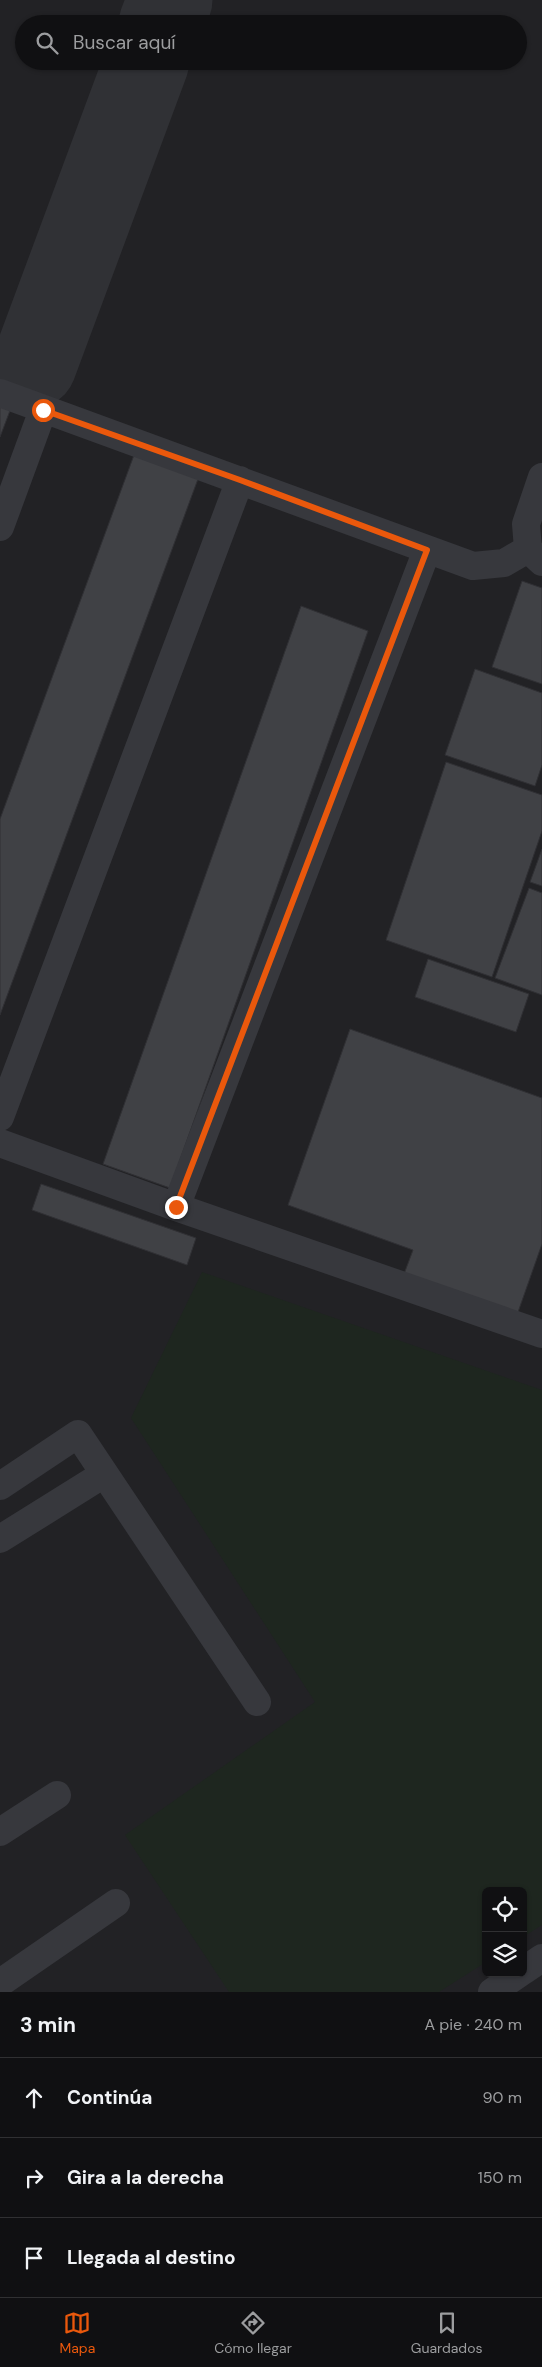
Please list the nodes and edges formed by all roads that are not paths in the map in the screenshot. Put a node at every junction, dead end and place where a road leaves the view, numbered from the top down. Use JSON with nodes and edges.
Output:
{"nodes":[{"id":1,"x":0,"y":393,"type":"edge"},
{"id":2,"x":43,"y":410,"type":"junction"},
{"id":3,"x":542,"y":477,"type":"edge"},
{"id":4,"x":240,"y":480,"type":"junction"},
{"id":5,"x":0,"y":527,"type":"edge"},
{"id":6,"x":427,"y":550,"type":"junction"},
{"id":7,"x":535,"y":556,"type":"edge"},
{"id":8,"x":0,"y":1116,"type":"edge"},
{"id":9,"x":0,"y":1143,"type":"edge"},
{"id":10,"x":176,"y":1207,"type":"junction"},
{"id":11,"x":542,"y":1334,"type":"edge"},
{"id":12,"x":104,"y":1474,"type":"junction"},
{"id":13,"x":0,"y":1486,"type":"edge"},
{"id":14,"x":0,"y":1539,"type":"edge"},
{"id":15,"x":257,"y":1702,"type":"dead end"},
{"id":16,"x":57,"y":1795,"type":"dead end"},
{"id":17,"x":0,"y":1832,"type":"edge"},
{"id":18,"x":116,"y":1903,"type":"dead end"},
{"id":19,"x":542,"y":1958,"type":"edge"},
{"id":20,"x":527,"y":1968,"type":"edge"},
{"id":21,"x":514,"y":1977,"type":"edge"},
{"id":22,"x":0,"y":1983,"type":"edge"},
{"id":23,"x":492,"y":1992,"type":"edge"}],
"edges":[{"from":1,"to":2,"type":"lane"},
{"from":2,"to":4,"type":"lane"},
{"from":2,"to":5,"type":"lane"},
{"from":3,"to":7,"type":"lane"},
{"from":4,"to":6,"type":"lane"},
{"from":4,"to":8,"type":"lane"},
{"from":6,"to":7,"type":"lane"},
{"from":6,"to":10,"type":"lane"},
{"from":9,"to":10,"type":"lane"},
{"from":10,"to":11,"type":"lane"},
{"from":12,"to":13,"type":"lane"},
{"from":12,"to":14,"type":"lane"},
{"from":12,"to":15,"type":"lane"},
{"from":16,"to":17,"type":"lane"},
{"from":18,"to":22,"type":"lane"},
{"from":19,"to":20,"type":"lane"},
{"from":21,"to":23,"type":"lane"}]}
